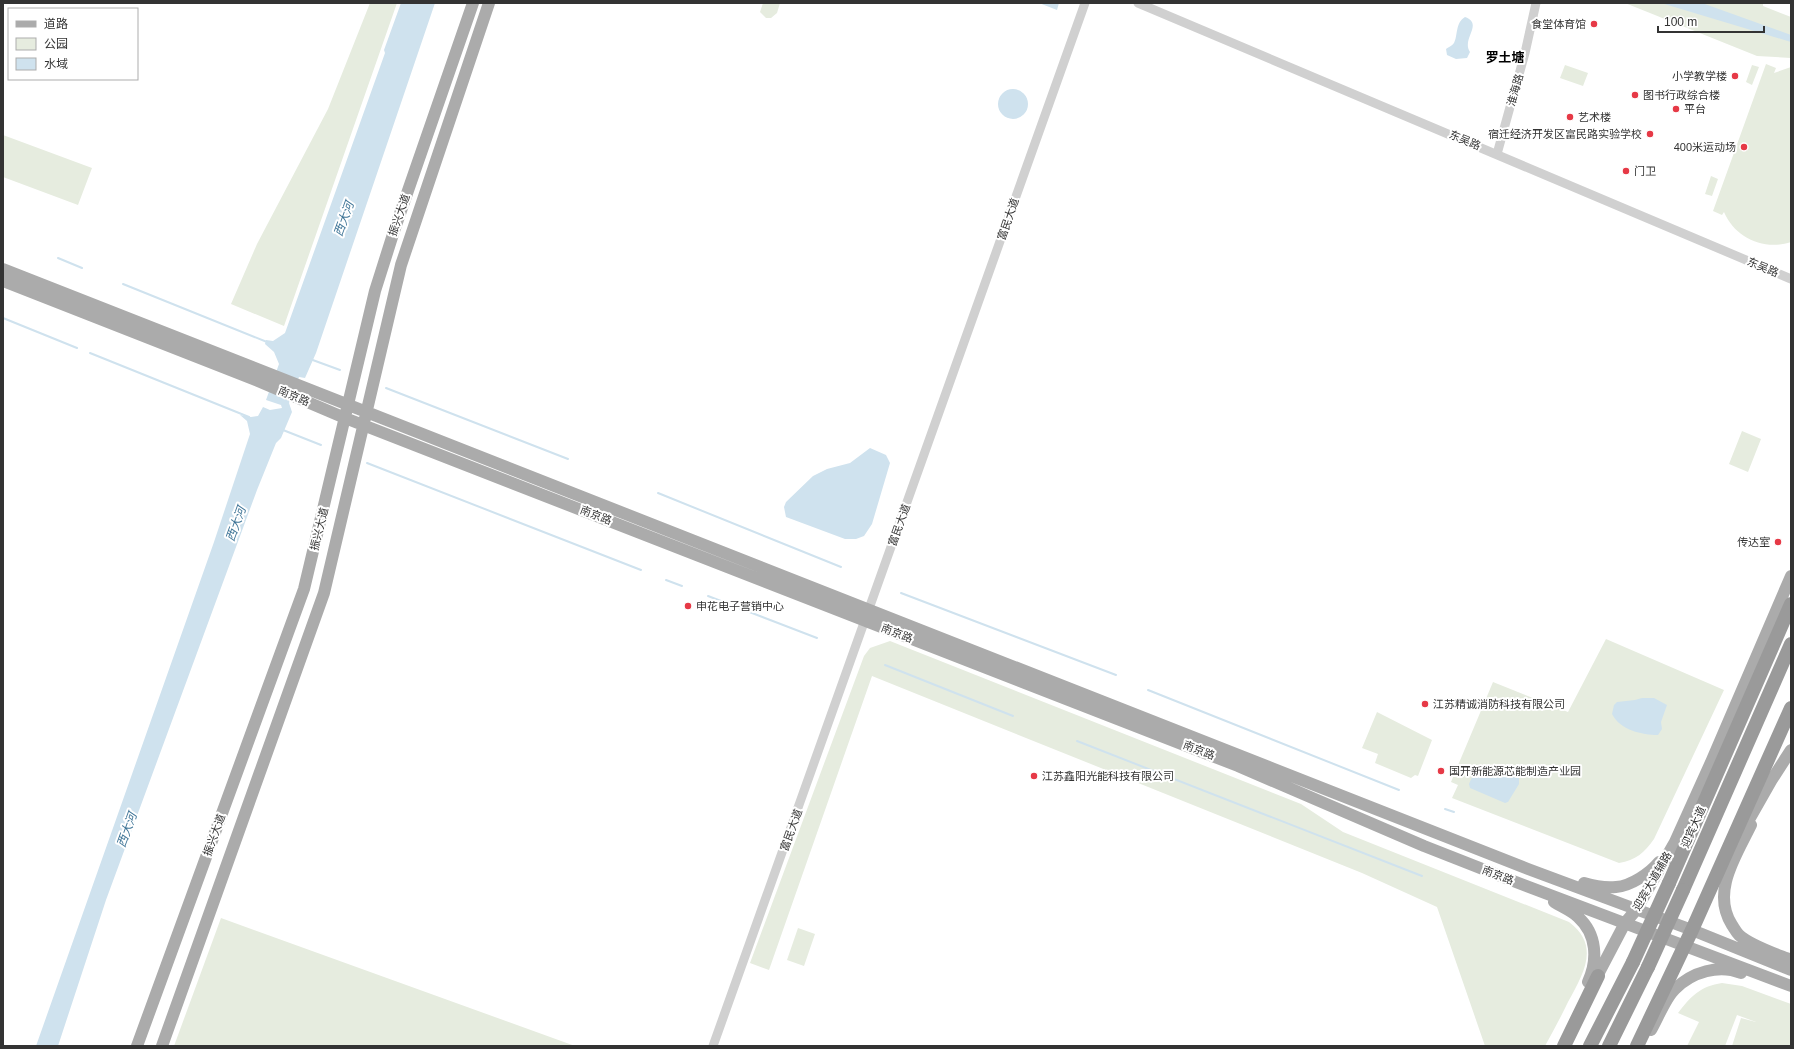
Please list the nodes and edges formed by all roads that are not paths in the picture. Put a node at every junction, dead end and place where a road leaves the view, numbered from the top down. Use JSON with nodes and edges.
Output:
{"nodes":[{"id":1,"x":473,"y":3,"type":"edge"},
{"id":2,"x":489,"y":3,"type":"edge"},
{"id":3,"x":1085,"y":3,"type":"edge"},
{"id":4,"x":1138,"y":3,"type":"edge"},
{"id":5,"x":1536,"y":3,"type":"edge"},
{"id":6,"x":1497,"y":154,"type":"junction"},
{"id":7,"x":3,"y":269,"type":"edge"},
{"id":8,"x":1791,"y":279,"type":"edge"},
{"id":9,"x":3,"y":281,"type":"edge"},
{"id":10,"x":260,"y":376,"type":"junction"},
{"id":11,"x":349,"y":404,"type":"junction"},
{"id":12,"x":367,"y":411,"type":"junction"},
{"id":13,"x":345,"y":418,"type":"junction"},
{"id":14,"x":364,"y":425,"type":"junction"},
{"id":15,"x":1791,"y":576,"type":"edge"},
{"id":16,"x":1791,"y":604,"type":"edge"},
{"id":17,"x":867,"y":615,"type":"junction"},
{"id":18,"x":1791,"y":644,"type":"edge"},
{"id":19,"x":1791,"y":708,"type":"edge"},
{"id":20,"x":1789,"y":754,"type":"edge"},
{"id":21,"x":1675,"y":842,"type":"junction"},
{"id":22,"x":1440,"y":852,"type":"junction"},
{"id":23,"x":1528,"y":869,"type":"junction"},
{"id":24,"x":1636,"y":910,"type":"junction"},
{"id":25,"x":1625,"y":923,"type":"junction"},
{"id":26,"x":1693,"y":931,"type":"junction"},
{"id":27,"x":1687,"y":945,"type":"junction"},
{"id":28,"x":1791,"y":960,"type":"edge"},
{"id":29,"x":1791,"y":970,"type":"edge"},
{"id":30,"x":1598,"y":976,"type":"junction"},
{"id":31,"x":1791,"y":986,"type":"edge"},
{"id":32,"x":1791,"y":993,"type":"edge"},
{"id":33,"x":1567,"y":1029,"type":"junction"},
{"id":34,"x":1642,"y":1044,"type":"edge"},
{"id":35,"x":137,"y":1046,"type":"edge"},
{"id":36,"x":162,"y":1046,"type":"edge"},
{"id":37,"x":713,"y":1046,"type":"edge"},
{"id":38,"x":1558,"y":1046,"type":"edge"},
{"id":39,"x":1564,"y":1046,"type":"edge"},
{"id":40,"x":1590,"y":1046,"type":"edge"},
{"id":41,"x":1609,"y":1046,"type":"edge"}],
"edges":[{"from":1,"to":11,"type":"main road","name":"振兴大道"},
{"from":2,"to":12,"type":"main road","name":"振兴大道"},
{"from":3,"to":17,"type":"street","name":"富民大道"},
{"from":4,"to":6,"type":"street","name":"东吴路"},
{"from":5,"to":6,"type":"street","name":"淮海路"},
{"from":6,"to":8,"type":"street","name":"东吴路"},
{"from":7,"to":10,"type":"main road","name":"南京路"},
{"from":9,"to":10,"type":"main road","name":"南京路"},
{"from":10,"to":11,"type":"main road","name":"南京路"},
{"from":10,"to":13,"type":"main road","name":"南京路"},
{"from":11,"to":12,"type":"main road","name":"南京路"},
{"from":11,"to":13,"type":"main road","name":"振兴大道"},
{"from":12,"to":14,"type":"main road","name":"振兴大道"},
{"from":12,"to":17,"type":"main road","name":"南京路"},
{"from":13,"to":14,"type":"main road","name":"南京路"},
{"from":13,"to":35,"type":"main road","name":"振兴大道"},
{"from":14,"to":17,"type":"main road","name":"南京路"},
{"from":14,"to":36,"type":"main road","name":"振兴大道"},
{"from":15,"to":21,"type":"main road","name":"迎宾大道辅路"},
{"from":16,"to":40,"type":"highway","name":"迎宾大道","bridge":true},
{"from":17,"to":22,"type":"main road","name":"南京路"},
{"from":17,"to":23,"type":"main road","name":"南京路"},
{"from":17,"to":37,"type":"street","name":"富民大道"},
{"from":18,"to":41,"type":"highway","name":"迎宾大道","bridge":true},
{"from":19,"to":26,"type":"highway"},
{"from":20,"to":26,"type":"main road"},
{"from":20,"to":28,"type":"main road"},
{"from":21,"to":23,"type":"main road"},
{"from":21,"to":24,"type":"main road","name":"迎宾大道辅路"},
{"from":22,"to":25,"type":"main road","name":"南京路"},
{"from":22,"to":33,"type":"main road"},
{"from":23,"to":24,"type":"main road","name":"南京路"},
{"from":24,"to":25,"type":"main road","name":"迎宾大道辅路"},
{"from":24,"to":26,"type":"main road","name":"南京路"},
{"from":25,"to":27,"type":"main road","name":"南京路"},
{"from":25,"to":30,"type":"main road","name":"迎宾大道辅路"},
{"from":26,"to":27,"type":"highway"},
{"from":26,"to":29,"type":"main road","name":"南京路"},
{"from":27,"to":31,"type":"main road","name":"南京路"},
{"from":27,"to":34,"type":"highway"},
{"from":30,"to":33,"type":"main road","name":"迎宾大道辅路"},
{"from":30,"to":39,"type":"highway"},
{"from":32,"to":34,"type":"main road"},
{"from":33,"to":38,"type":"main road","name":"迎宾大道辅路"}]}
